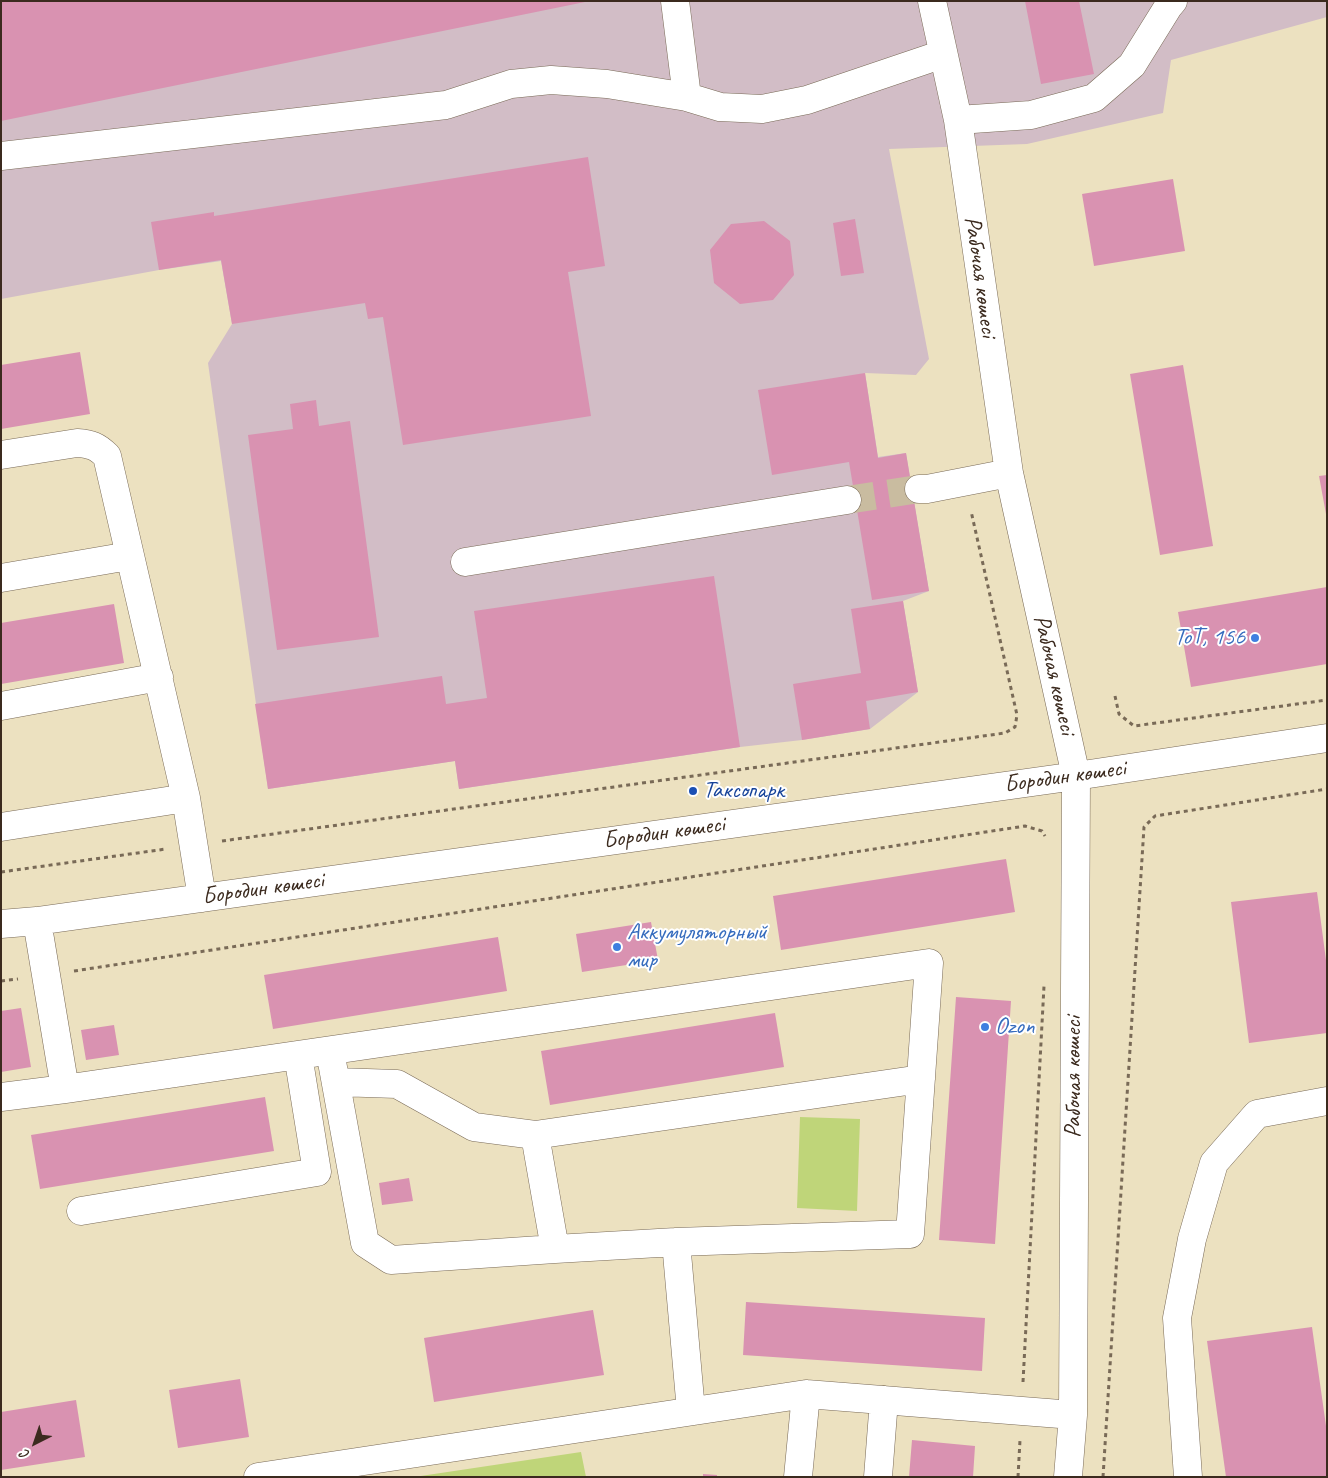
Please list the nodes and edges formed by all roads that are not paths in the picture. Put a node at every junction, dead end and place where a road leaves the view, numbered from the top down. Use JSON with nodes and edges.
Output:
{"nodes":[{"id":1,"x":675,"y":1,"type":"edge"},
{"id":2,"x":932,"y":1,"type":"edge"},
{"id":3,"x":1174,"y":1,"type":"edge"},
{"id":4,"x":943,"y":54,"type":"junction"},
{"id":5,"x":687,"y":97,"type":"junction"},
{"id":6,"x":958,"y":120,"type":"junction"},
{"id":7,"x":1,"y":156,"type":"edge"},
{"id":8,"x":1,"y":456,"type":"edge"},
{"id":9,"x":1009,"y":473,"type":"junction"},
{"id":10,"x":918,"y":489,"type":"tunnel mouth"},
{"id":11,"x":847,"y":500,"type":"tunnel mouth"},
{"id":12,"x":129,"y":556,"type":"junction"},
{"id":13,"x":465,"y":562,"type":"dead end"},
{"id":14,"x":1,"y":578,"type":"edge"},
{"id":15,"x":159,"y":677,"type":"junction"},
{"id":16,"x":1,"y":706,"type":"edge"},
{"id":17,"x":1327,"y":738,"type":"edge"},
{"id":18,"x":1076,"y":776,"type":"junction"},
{"id":19,"x":186,"y":798,"type":"junction"},
{"id":20,"x":1,"y":827,"type":"edge"},
{"id":21,"x":202,"y":898,"type":"junction"},
{"id":22,"x":37,"y":921,"type":"junction"},
{"id":23,"x":1,"y":924,"type":"edge"},
{"id":24,"x":330,"y":1050,"type":"junction"},
{"id":25,"x":298,"y":1055,"type":"junction"},
{"id":26,"x":921,"y":1078,"type":"junction"},
{"id":27,"x":336,"y":1082,"type":"junction"},
{"id":28,"x":65,"y":1089,"type":"junction"},
{"id":29,"x":1,"y":1097,"type":"edge"},
{"id":30,"x":1327,"y":1101,"type":"edge"},
{"id":31,"x":535,"y":1136,"type":"junction"},
{"id":32,"x":81,"y":1211,"type":"dead end"},
{"id":33,"x":676,"y":1242,"type":"junction"},
{"id":34,"x":555,"y":1248,"type":"junction"},
{"id":35,"x":806,"y":1394,"type":"junction"},
{"id":36,"x":884,"y":1400,"type":"junction"},
{"id":37,"x":691,"y":1411,"type":"junction"},
{"id":38,"x":1072,"y":1415,"type":"junction"},
{"id":39,"x":258,"y":1477,"type":"edge"},
{"id":40,"x":798,"y":1477,"type":"edge"},
{"id":41,"x":878,"y":1477,"type":"edge"},
{"id":42,"x":1068,"y":1477,"type":"edge"},
{"id":43,"x":1188,"y":1477,"type":"edge"}],
"edges":[{"from":1,"to":5,"type":"street"},
{"from":2,"to":4,"type":"street","name":"Рабочая көшесі"},
{"from":3,"to":6,"type":"street"},
{"from":4,"to":5,"type":"street"},
{"from":4,"to":6,"type":"street","name":"Рабочая көшесі"},
{"from":5,"to":7,"type":"street"},
{"from":6,"to":9,"type":"street","name":"Рабочая көшесі"},
{"from":8,"to":12,"type":"street"},
{"from":9,"to":10,"type":"street"},
{"from":9,"to":18,"type":"street","name":"Рабочая көшесі"},
{"from":11,"to":13,"type":"street"},
{"from":12,"to":14,"type":"street"},
{"from":12,"to":15,"type":"street"},
{"from":15,"to":16,"type":"street"},
{"from":15,"to":19,"type":"street"},
{"from":17,"to":18,"type":"street","name":"Бородин көшесі"},
{"from":18,"to":21,"type":"street","name":"Бородин көшесі"},
{"from":18,"to":38,"type":"street","name":"Рабочая көшесі"},
{"from":19,"to":20,"type":"street"},
{"from":19,"to":21,"type":"street"},
{"from":21,"to":22,"type":"street","name":"Бородин көшесі"},
{"from":22,"to":23,"type":"street","name":"Бородин көшесі"},
{"from":22,"to":28,"type":"street"},
{"from":24,"to":25,"type":"street"},
{"from":24,"to":26,"type":"street"},
{"from":24,"to":27,"type":"street"},
{"from":25,"to":28,"type":"street"},
{"from":25,"to":32,"type":"street"},
{"from":26,"to":31,"type":"street"},
{"from":26,"to":33,"type":"street"},
{"from":27,"to":31,"type":"street"},
{"from":27,"to":34,"type":"street"},
{"from":28,"to":29,"type":"street"},
{"from":30,"to":43,"type":"street"},
{"from":31,"to":34,"type":"street"},
{"from":33,"to":34,"type":"street"},
{"from":33,"to":37,"type":"street"},
{"from":35,"to":36,"type":"street"},
{"from":35,"to":37,"type":"street"},
{"from":35,"to":40,"type":"street"},
{"from":36,"to":38,"type":"street"},
{"from":36,"to":41,"type":"street"},
{"from":37,"to":39,"type":"street"},
{"from":38,"to":42,"type":"street","name":"Рабочая көшесі"}]}
